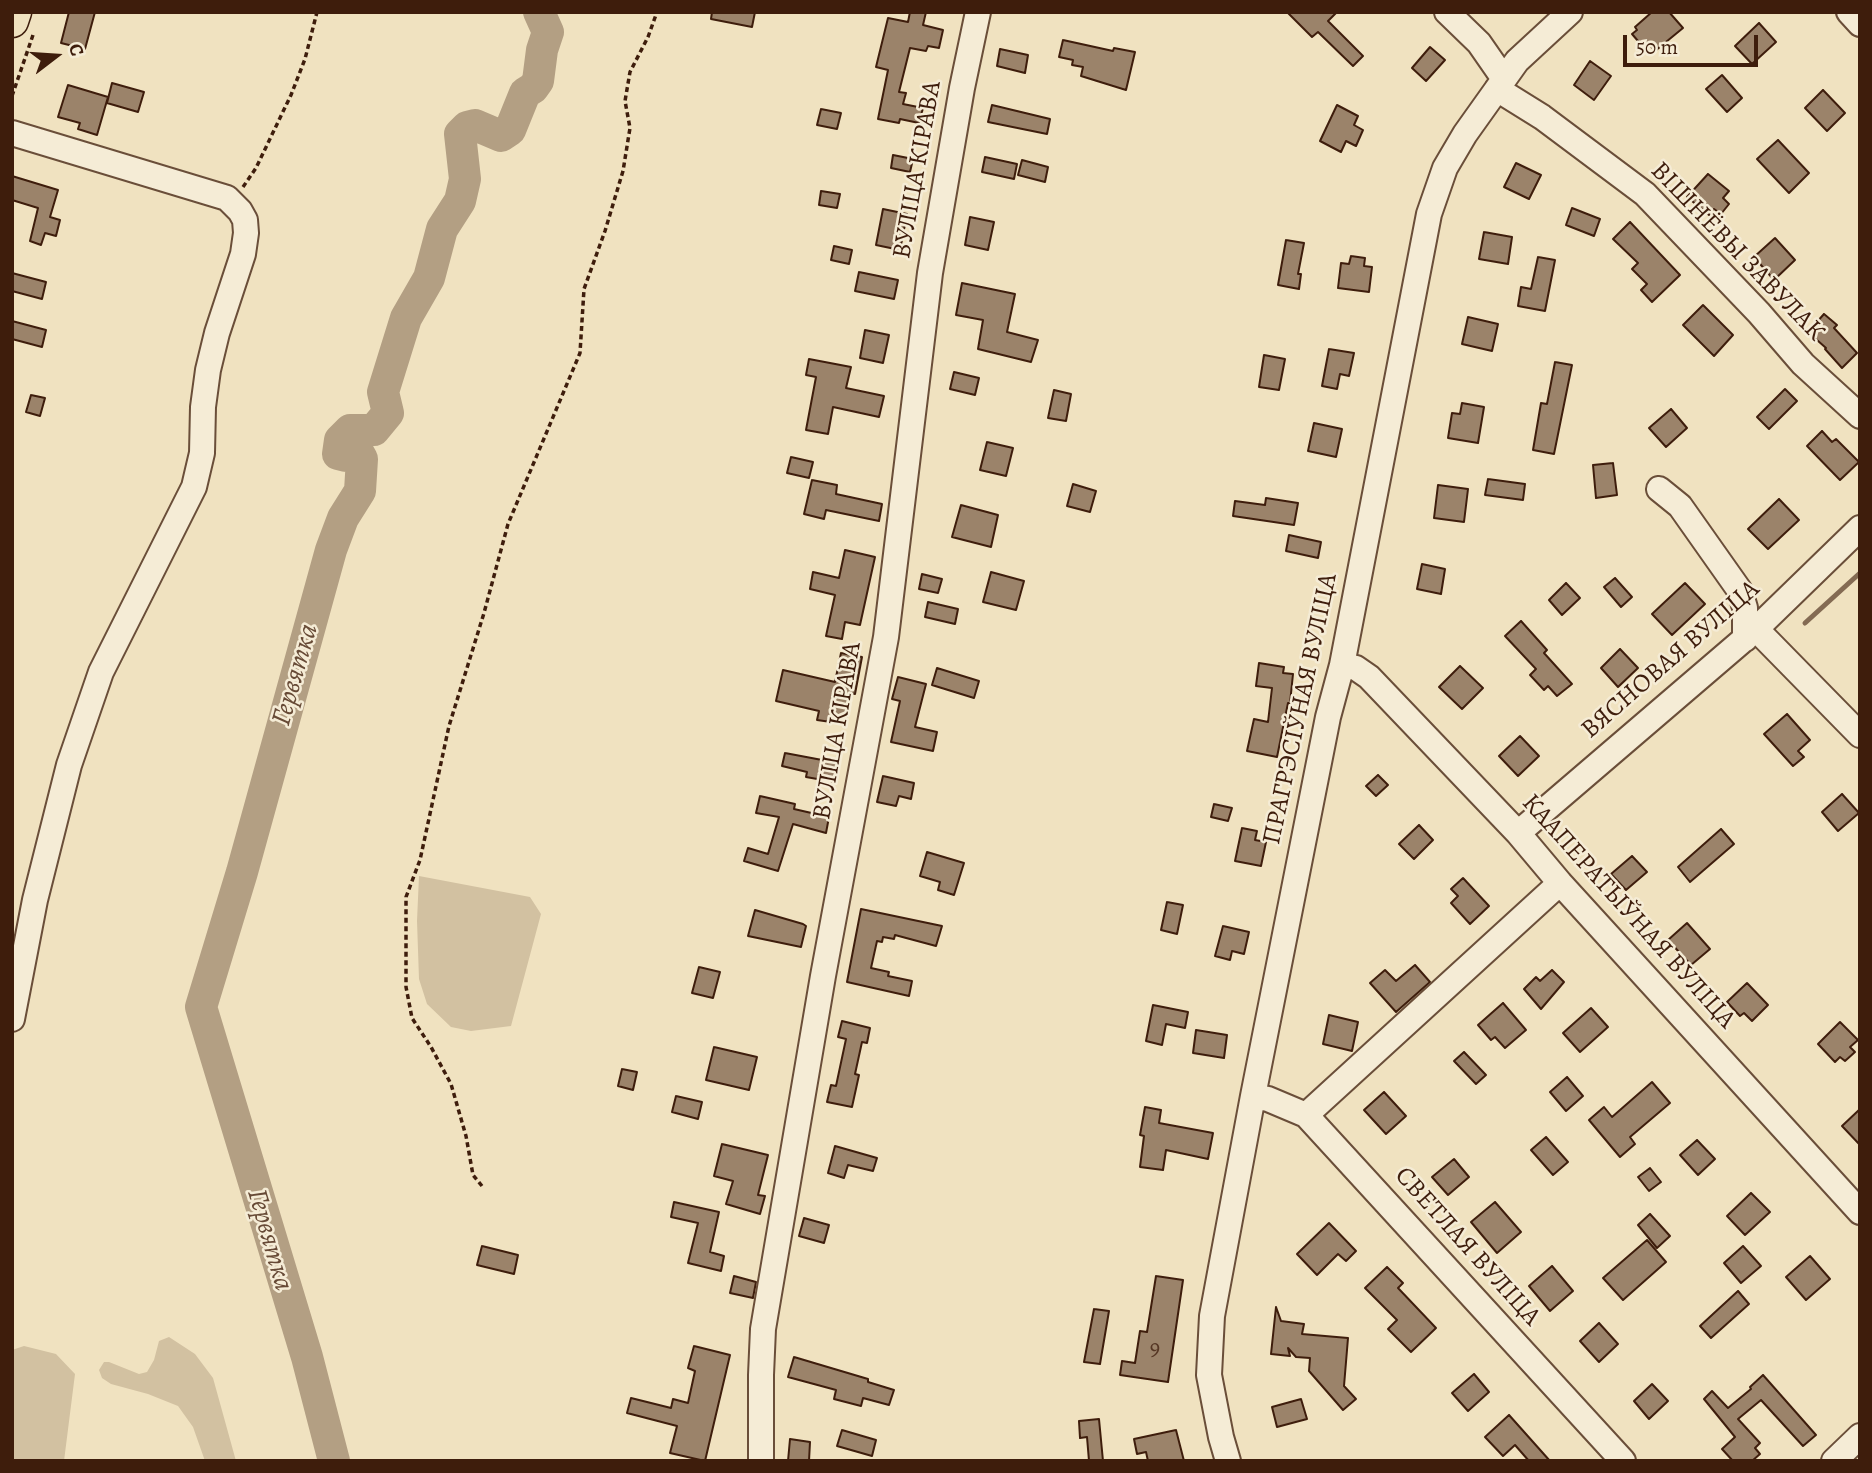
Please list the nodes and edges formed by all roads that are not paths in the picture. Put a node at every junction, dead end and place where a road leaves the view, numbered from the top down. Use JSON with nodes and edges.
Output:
{"nodes":[{"id":1,"x":978,"y":12,"type":"edge"},
{"id":2,"x":1447,"y":12,"type":"edge"},
{"id":3,"x":1570,"y":12,"type":"edge"},
{"id":4,"x":1849,"y":12,"type":"edge"},
{"id":5,"x":1860,"y":24,"type":"edge"},
{"id":6,"x":1501,"y":84,"type":"junction"},
{"id":7,"x":12,"y":133,"type":"edge"},
{"id":8,"x":1860,"y":416,"type":"edge"},
{"id":9,"x":1659,"y":489,"type":"dead end"},
{"id":10,"x":1860,"y":528,"type":"edge"},
{"id":11,"x":1750,"y":634,"type":"junction"},
{"id":12,"x":1342,"y":664,"type":"junction"},
{"id":13,"x":1860,"y":735,"type":"edge"},
{"id":14,"x":1518,"y":833,"type":"junction"},
{"id":15,"x":1560,"y":883,"type":"junction"},
{"id":16,"x":12,"y":1019,"type":"edge"},
{"id":17,"x":1253,"y":1096,"type":"junction"},
{"id":18,"x":1306,"y":1115,"type":"junction"},
{"id":19,"x":1860,"y":1212,"type":"edge"},
{"id":20,"x":1860,"y":1436,"type":"edge"},
{"id":21,"x":761,"y":1461,"type":"edge"},
{"id":22,"x":1228,"y":1461,"type":"edge"},
{"id":23,"x":1623,"y":1461,"type":"edge"},
{"id":24,"x":1835,"y":1461,"type":"edge"}],
"edges":[{"from":1,"to":21,"type":"street","name":"ВУЛІЦА КІРАВА"},
{"from":2,"to":6,"type":"street"},
{"from":3,"to":6,"type":"street","name":"ПРАГРЭСІЎНАЯ ВУЛІЦА"},
{"from":4,"to":5,"type":"street"},
{"from":6,"to":8,"type":"street","name":"ВІШНЁВЫ ЗАВУЛАК"},
{"from":6,"to":12,"type":"street","name":"ПРАГРЭСІЎНАЯ ВУЛІЦА"},
{"from":7,"to":16,"type":"street"},
{"from":9,"to":11,"type":"street"},
{"from":10,"to":11,"type":"street","name":"ВЯСНОВАЯ ВУЛІЦА"},
{"from":11,"to":13,"type":"street"},
{"from":11,"to":14,"type":"street","name":"ВЯСНОВАЯ ВУЛІЦА"},
{"from":12,"to":14,"type":"street","name":"КААПЕРАТЫЎНАЯ ВУЛІЦА"},
{"from":12,"to":17,"type":"street","name":"ПРАГРЭСІЎНАЯ ВУЛІЦА"},
{"from":14,"to":15,"type":"street","name":"КААПЕРАТЫЎНАЯ ВУЛІЦА"},
{"from":15,"to":18,"type":"street"},
{"from":15,"to":19,"type":"street","name":"КААПЕРАТЫЎНАЯ ВУЛІЦА"},
{"from":17,"to":18,"type":"street","name":"СВЕТЛАЯ ВУЛІЦА"},
{"from":17,"to":22,"type":"street","name":"ПРАГРЭСІЎНАЯ ВУЛІЦА"},
{"from":18,"to":23,"type":"street","name":"СВЕТЛАЯ ВУЛІЦА"},
{"from":20,"to":24,"type":"street"}]}
